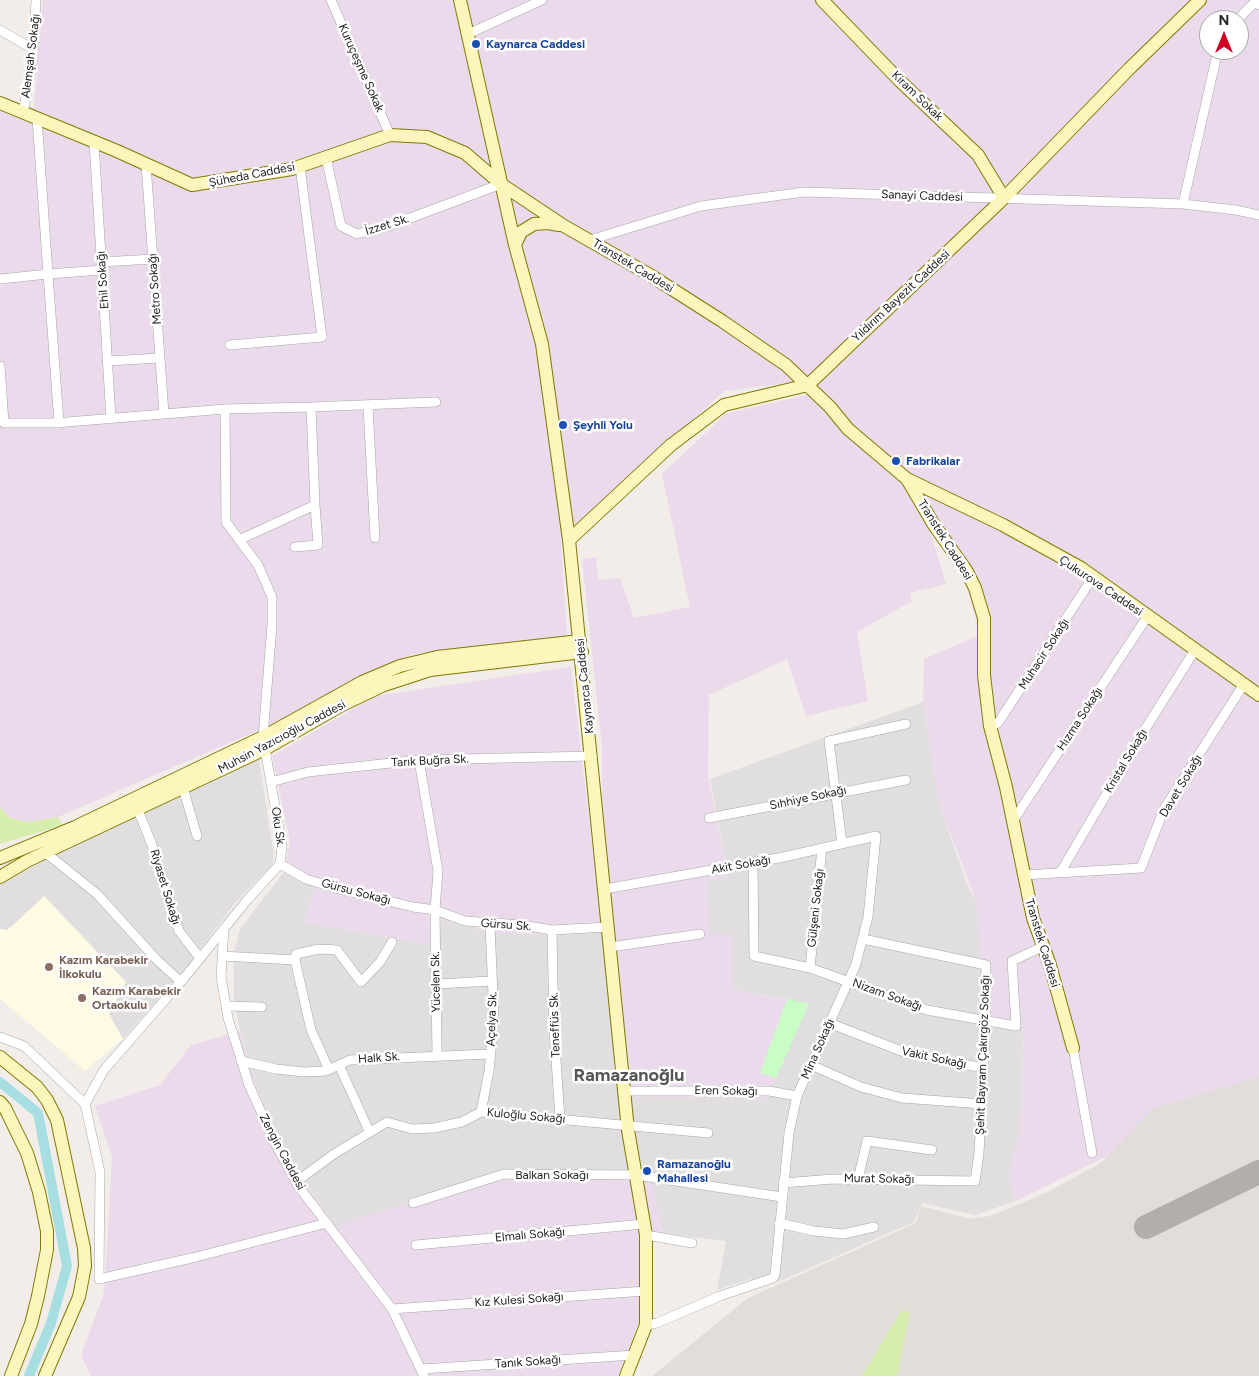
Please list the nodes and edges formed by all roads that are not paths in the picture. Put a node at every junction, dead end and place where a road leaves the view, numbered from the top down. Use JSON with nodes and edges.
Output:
{"nodes":[{"id":1,"x":36,"y":0,"type":"edge"},
{"id":2,"x":332,"y":0,"type":"edge"},
{"id":3,"x":460,"y":0,"type":"edge"},
{"id":4,"x":542,"y":0,"type":"edge"},
{"id":5,"x":822,"y":0,"type":"edge"},
{"id":6,"x":1191,"y":3,"type":"edge"},
{"id":7,"x":1259,"y":5,"type":"edge"},
{"id":8,"x":1247,"y":10,"type":"edge"},
{"id":9,"x":0,"y":30,"type":"edge"},
{"id":10,"x":468,"y":34,"type":"junction"},
{"id":11,"x":34,"y":49,"type":"junction"},
{"id":12,"x":1216,"y":60,"type":"edge"},
{"id":13,"x":0,"y":103,"type":"edge"},
{"id":14,"x":23,"y":113,"type":"junction"},
{"id":15,"x":37,"y":118,"type":"junction"},
{"id":16,"x":390,"y":135,"type":"junction"},
{"id":17,"x":94,"y":142,"type":"junction"},
{"id":18,"x":326,"y":157,"type":"junction"},
{"id":19,"x":146,"y":164,"type":"junction"},
{"id":20,"x":300,"y":166,"type":"junction"},
{"id":21,"x":500,"y":184,"type":"junction"},
{"id":22,"x":1004,"y":198,"type":"junction"},
{"id":23,"x":1183,"y":204,"type":"junction"},
{"id":24,"x":1259,"y":215,"type":"edge"},
{"id":25,"x":564,"y":226,"type":"junction"},
{"id":26,"x":590,"y":240,"type":"junction"},
{"id":27,"x":515,"y":244,"type":"junction"},
{"id":28,"x":153,"y":259,"type":"junction"},
{"id":29,"x":102,"y":266,"type":"junction"},
{"id":30,"x":48,"y":274,"type":"junction"},
{"id":31,"x":0,"y":279,"type":"edge"},
{"id":32,"x":230,"y":345,"type":"dead end"},
{"id":33,"x":159,"y":358,"type":"junction"},
{"id":34,"x":108,"y":361,"type":"junction"},
{"id":35,"x":0,"y":366,"type":"edge"},
{"id":36,"x":808,"y":385,"type":"junction"},
{"id":37,"x":436,"y":402,"type":"dead end"},
{"id":38,"x":368,"y":406,"type":"junction"},
{"id":39,"x":311,"y":407,"type":"junction"},
{"id":40,"x":225,"y":409,"type":"junction"},
{"id":41,"x":164,"y":414,"type":"junction"},
{"id":42,"x":111,"y":419,"type":"junction"},
{"id":43,"x":59,"y":423,"type":"junction"},
{"id":44,"x":907,"y":479,"type":"junction"},
{"id":45,"x":315,"y":505,"type":"junction"},
{"id":46,"x":375,"y":538,"type":"dead end"},
{"id":47,"x":239,"y":540,"type":"junction"},
{"id":48,"x":569,"y":540,"type":"junction"},
{"id":49,"x":295,"y":547,"type":"dead end"},
{"id":50,"x":1093,"y":577,"type":"junction"},
{"id":51,"x":1147,"y":617,"type":"junction"},
{"id":52,"x":581,"y":646,"type":"junction"},
{"id":53,"x":1195,"y":650,"type":"junction"},
{"id":54,"x":1244,"y":684,"type":"junction"},
{"id":55,"x":1259,"y":695,"type":"edge"},
{"id":56,"x":906,"y":724,"type":"dead end"},
{"id":57,"x":990,"y":726,"type":"junction"},
{"id":58,"x":264,"y":743,"type":"junction"},
{"id":59,"x":592,"y":756,"type":"junction"},
{"id":60,"x":419,"y":760,"type":"junction"},
{"id":61,"x":906,"y":780,"type":"dead end"},
{"id":62,"x":271,"y":782,"type":"junction"},
{"id":63,"x":184,"y":788,"type":"junction"},
{"id":64,"x":835,"y":792,"type":"junction"},
{"id":65,"x":138,"y":810,"type":"junction"},
{"id":66,"x":710,"y":818,"type":"dead end"},
{"id":67,"x":1013,"y":821,"type":"junction"},
{"id":68,"x":197,"y":836,"type":"dead end"},
{"id":69,"x":876,"y":836,"type":"joint"},
{"id":70,"x":842,"y":843,"type":"junction"},
{"id":71,"x":822,"y":848,"type":"junction"},
{"id":72,"x":46,"y":853,"type":"junction"},
{"id":73,"x":0,"y":858,"type":"edge"},
{"id":74,"x":753,"y":862,"type":"junction"},
{"id":75,"x":280,"y":864,"type":"junction"},
{"id":76,"x":1060,"y":873,"type":"junction"},
{"id":77,"x":1023,"y":875,"type":"junction"},
{"id":78,"x":0,"y":877,"type":"edge"},
{"id":79,"x":605,"y":889,"type":"junction"},
{"id":80,"x":435,"y":910,"type":"junction"},
{"id":81,"x":490,"y":924,"type":"junction"},
{"id":82,"x":608,"y":927,"type":"junction"},
{"id":83,"x":224,"y":928,"type":"junction"},
{"id":84,"x":552,"y":930,"type":"junction"},
{"id":85,"x":700,"y":934,"type":"dead end"},
{"id":86,"x":862,"y":939,"type":"junction"},
{"id":87,"x":392,"y":942,"type":"dead end"},
{"id":88,"x":1044,"y":946,"type":"junction"},
{"id":89,"x":610,"y":948,"type":"junction"},
{"id":90,"x":222,"y":956,"type":"junction"},
{"id":91,"x":200,"y":958,"type":"junction"},
{"id":92,"x":296,"y":960,"type":"junction"},
{"id":93,"x":810,"y":968,"type":"junction"},
{"id":94,"x":492,"y":981,"type":"junction"},
{"id":95,"x":848,"y":981,"type":"junction"},
{"id":96,"x":181,"y":982,"type":"junction"},
{"id":97,"x":436,"y":984,"type":"junction"},
{"id":98,"x":226,"y":1006,"type":"junction"},
{"id":99,"x":262,"y":1006,"type":"dead end"},
{"id":100,"x":986,"y":1020,"type":"junction"},
{"id":101,"x":829,"y":1023,"type":"junction"},
{"id":102,"x":0,"y":1037,"type":"edge"},
{"id":103,"x":1073,"y":1048,"type":"joint"},
{"id":104,"x":490,"y":1054,"type":"junction"},
{"id":105,"x":437,"y":1055,"type":"junction"},
{"id":106,"x":0,"y":1057,"type":"edge"},
{"id":107,"x":241,"y":1061,"type":"junction"},
{"id":108,"x":339,"y":1065,"type":"junction"},
{"id":109,"x":811,"y":1065,"type":"junction"},
{"id":110,"x":984,"y":1068,"type":"junction"},
{"id":111,"x":329,"y":1070,"type":"junction"},
{"id":112,"x":624,"y":1091,"type":"junction"},
{"id":113,"x":797,"y":1096,"type":"junction"},
{"id":114,"x":0,"y":1102,"type":"edge"},
{"id":115,"x":85,"y":1104,"type":"junction"},
{"id":116,"x":982,"y":1104,"type":"junction"},
{"id":117,"x":481,"y":1112,"type":"junction"},
{"id":118,"x":560,"y":1119,"type":"junction"},
{"id":119,"x":627,"y":1125,"type":"junction"},
{"id":120,"x":369,"y":1131,"type":"junction"},
{"id":121,"x":708,"y":1134,"type":"dead end"},
{"id":122,"x":932,"y":1150,"type":"dead end"},
{"id":123,"x":1092,"y":1153,"type":"dead end"},
{"id":124,"x":636,"y":1175,"type":"junction"},
{"id":125,"x":858,"y":1179,"type":"junction"},
{"id":126,"x":975,"y":1181,"type":"joint"},
{"id":127,"x":296,"y":1182,"type":"junction"},
{"id":128,"x":783,"y":1183,"type":"junction"},
{"id":129,"x":782,"y":1197,"type":"junction"},
{"id":130,"x":413,"y":1203,"type":"dead end"},
{"id":131,"x":327,"y":1223,"type":"junction"},
{"id":132,"x":779,"y":1223,"type":"junction"},
{"id":133,"x":874,"y":1226,"type":"dead end"},
{"id":134,"x":645,"y":1230,"type":"junction"},
{"id":135,"x":692,"y":1243,"type":"dead end"},
{"id":136,"x":416,"y":1245,"type":"dead end"},
{"id":137,"x":646,"y":1291,"type":"junction"},
{"id":138,"x":392,"y":1309,"type":"junction"},
{"id":139,"x":646,"y":1325,"type":"junction"},
{"id":140,"x":634,"y":1355,"type":"junction"},
{"id":141,"x":423,"y":1373,"type":"edge"},
{"id":142,"x":11,"y":1376,"type":"edge"},
{"id":143,"x":45,"y":1376,"type":"edge"},
{"id":144,"x":626,"y":1376,"type":"edge"}],
"edges":[{"from":1,"to":11,"type":"street","name":"Alemşah Sokağı"},
{"from":2,"to":16,"type":"street","name":"Kuruçeşme Sokak"},
{"from":3,"to":10,"type":"street","name":"Kaynarca Caddesi"},
{"from":4,"to":10,"type":"street"},
{"from":5,"to":22,"type":"street","name":"Kiram Sokak"},
{"from":6,"to":22,"type":"street","name":"Yıldırım Bayezit Caddesi"},
{"from":7,"to":8,"type":"street"},
{"from":9,"to":11,"type":"street"},
{"from":10,"to":21,"type":"street","name":"Kaynarca Caddesi"},
{"from":11,"to":14,"type":"street","name":"Alemşah Sokağı"},
{"from":12,"to":23,"type":"street"},
{"from":13,"to":14,"type":"street","name":"Şüheda Caddesi"},
{"from":14,"to":15,"type":"street","name":"Şüheda Caddesi"},
{"from":15,"to":17,"type":"street","name":"Şüheda Caddesi"},
{"from":15,"to":30,"type":"street"},
{"from":16,"to":18,"type":"street","name":"Şüheda Caddesi"},
{"from":16,"to":21,"type":"street","name":"Şüheda Caddesi"},
{"from":17,"to":19,"type":"street","name":"Şüheda Caddesi"},
{"from":17,"to":29,"type":"street","name":"Ehil Sokağı"},
{"from":18,"to":20,"type":"street","name":"Şüheda Caddesi"},
{"from":18,"to":21,"type":"street","name":"İzzet Sk."},
{"from":19,"to":20,"type":"street","name":"Şüheda Caddesi"},
{"from":19,"to":28,"type":"street","name":"Metro Sokağı"},
{"from":20,"to":32,"type":"street"},
{"from":21,"to":25,"type":"street","name":"Transtek Caddesi"},
{"from":21,"to":27,"type":"street","name":"Kaynarca Caddesi"},
{"from":22,"to":23,"type":"street","name":"Sanayi Caddesi"},
{"from":22,"to":26,"type":"street","name":"Sanayi Caddesi"},
{"from":22,"to":36,"type":"street","name":"Yıldırım Bayezit Caddesi"},
{"from":23,"to":24,"type":"street","name":"Sanayi Caddesi"},
{"from":25,"to":26,"type":"street","name":"Transtek Caddesi"},
{"from":25,"to":27,"type":"street"},
{"from":26,"to":36,"type":"street","name":"Transtek Caddesi"},
{"from":27,"to":48,"type":"street","name":"Kaynarca Caddesi"},
{"from":28,"to":29,"type":"street"},
{"from":28,"to":33,"type":"street","name":"Metro Sokağı"},
{"from":29,"to":30,"type":"street"},
{"from":29,"to":34,"type":"street","name":"Ehil Sokağı"},
{"from":30,"to":31,"type":"street"},
{"from":30,"to":43,"type":"street"},
{"from":33,"to":34,"type":"street"},
{"from":33,"to":41,"type":"street","name":"Metro Sokağı"},
{"from":34,"to":42,"type":"street","name":"Ehil Sokağı"},
{"from":35,"to":43,"type":"street"},
{"from":36,"to":44,"type":"street","name":"Transtek Caddesi"},
{"from":36,"to":48,"type":"street"},
{"from":37,"to":38,"type":"street"},
{"from":38,"to":39,"type":"street"},
{"from":38,"to":46,"type":"street"},
{"from":39,"to":40,"type":"street"},
{"from":39,"to":45,"type":"street"},
{"from":40,"to":41,"type":"street"},
{"from":40,"to":47,"type":"street","name":"Oku Sk."},
{"from":41,"to":42,"type":"street"},
{"from":42,"to":43,"type":"street"},
{"from":44,"to":50,"type":"street","name":"Çukurova Caddesi"},
{"from":44,"to":57,"type":"street","name":"Transtek Caddesi"},
{"from":45,"to":47,"type":"street"},
{"from":45,"to":49,"type":"street"},
{"from":47,"to":58,"type":"street","name":"Oku Sk."},
{"from":48,"to":52,"type":"street","name":"Kaynarca Caddesi"},
{"from":50,"to":51,"type":"street","name":"Çukurova Caddesi"},
{"from":50,"to":57,"type":"street","name":"Muhacir Sokağı"},
{"from":51,"to":53,"type":"street","name":"Çukurova Caddesi"},
{"from":51,"to":67,"type":"street","name":"Hızma Sokağı"},
{"from":52,"to":58,"type":"street","name":"Muhsin Yazıcıoğlu Caddesi"},
{"from":52,"to":59,"type":"street","name":"Kaynarca Caddesi"},
{"from":53,"to":54,"type":"street","name":"Çukurova Caddesi"},
{"from":53,"to":76,"type":"street","name":"Kristal Sokağı"},
{"from":54,"to":55,"type":"street","name":"Çukurova Caddesi"},
{"from":54,"to":76,"type":"street","name":"Davet Sokağı"},
{"from":56,"to":64,"type":"street"},
{"from":57,"to":67,"type":"street","name":"Transtek Caddesi"},
{"from":58,"to":62,"type":"street","name":"Oku Sk."},
{"from":58,"to":63,"type":"street","name":"Muhsin Yazıcıoğlu Caddesi"},
{"from":58,"to":73,"type":"street","name":"Muhsin Yazıcıoğlu Caddesi"},
{"from":59,"to":60,"type":"street","name":"Tarık Buğra Sk."},
{"from":59,"to":79,"type":"street","name":"Kaynarca Caddesi"},
{"from":60,"to":62,"type":"street","name":"Tarık Buğra Sk."},
{"from":60,"to":80,"type":"street","name":"Yücelen Sk."},
{"from":61,"to":64,"type":"street","name":"Sıhhiye Sokağı"},
{"from":62,"to":75,"type":"street","name":"Oku Sk."},
{"from":63,"to":65,"type":"street","name":"Muhsin Yazıcıoğlu Caddesi"},
{"from":63,"to":68,"type":"street"},
{"from":64,"to":66,"type":"street","name":"Sıhhiye Sokağı"},
{"from":64,"to":70,"type":"street"},
{"from":65,"to":72,"type":"street","name":"Muhsin Yazıcıoğlu Caddesi"},
{"from":65,"to":91,"type":"street","name":"Riyaset Sokağı"},
{"from":67,"to":77,"type":"street","name":"Transtek Caddesi"},
{"from":69,"to":70,"type":"street","name":"Akit Sokağı"},
{"from":69,"to":86,"type":"street","name":"Mina Sokağı"},
{"from":70,"to":71,"type":"street","name":"Akit Sokağı"},
{"from":71,"to":74,"type":"street","name":"Akit Sokağı"},
{"from":71,"to":93,"type":"street","name":"Gülşeni Sokağı"},
{"from":72,"to":78,"type":"street","name":"Muhsin Yazıcıoğlu Caddesi"},
{"from":72,"to":96,"type":"street"},
{"from":74,"to":79,"type":"street","name":"Akit Sokağı"},
{"from":74,"to":93,"type":"street","name":"Nizam Sokağı"},
{"from":75,"to":80,"type":"street","name":"Gürsu Sokağı"},
{"from":75,"to":83,"type":"street","name":"Oku Sk."},
{"from":76,"to":77,"type":"street","name":"Davet Sokağı"},
{"from":77,"to":88,"type":"street","name":"Transtek Caddesi"},
{"from":79,"to":82,"type":"street","name":"Kaynarca Caddesi"},
{"from":80,"to":81,"type":"street","name":"Gürsu Sk."},
{"from":80,"to":97,"type":"street","name":"Yücelen Sk."},
{"from":81,"to":84,"type":"street","name":"Gürsu Sk."},
{"from":81,"to":94,"type":"street","name":"Açelya Sk."},
{"from":82,"to":84,"type":"street","name":"Gürsu Sk."},
{"from":82,"to":89,"type":"street","name":"Kaynarca Caddesi"},
{"from":83,"to":90,"type":"street","name":"Zengin Caddesi"},
{"from":83,"to":91,"type":"street","name":"Oku Sk."},
{"from":84,"to":118,"type":"street","name":"Teneffüs Sk."},
{"from":85,"to":89,"type":"street"},
{"from":86,"to":95,"type":"street","name":"Mina Sokağı"},
{"from":86,"to":100,"type":"street","name":"Şehit Bayram Çakırgöz Sokağı"},
{"from":87,"to":92,"type":"street"},
{"from":88,"to":100,"type":"street","name":"Nizam Sokağı"},
{"from":88,"to":103,"type":"street","name":"Transtek Caddesi"},
{"from":89,"to":112,"type":"street","name":"Kaynarca Caddesi"},
{"from":90,"to":92,"type":"street"},
{"from":90,"to":98,"type":"street","name":"Zengin Caddesi"},
{"from":91,"to":96,"type":"street","name":"Oku Sk."},
{"from":92,"to":111,"type":"street"},
{"from":93,"to":95,"type":"street","name":"Nizam Sokağı"},
{"from":94,"to":97,"type":"street"},
{"from":94,"to":104,"type":"street","name":"Açelya Sk."},
{"from":95,"to":100,"type":"street","name":"Nizam Sokağı"},
{"from":95,"to":101,"type":"street","name":"Mina Sokağı"},
{"from":96,"to":115,"type":"street","name":"Oku Sk."},
{"from":97,"to":105,"type":"street","name":"Yücelen Sk."},
{"from":98,"to":99,"type":"street"},
{"from":98,"to":107,"type":"street","name":"Zengin Caddesi"},
{"from":100,"to":110,"type":"street","name":"Şehit Bayram Çakırgöz Sokağı"},
{"from":101,"to":109,"type":"street","name":"Mina Sokağı"},
{"from":101,"to":110,"type":"street","name":"Vakit Sokağı"},
{"from":102,"to":115,"type":"street"},
{"from":103,"to":123,"type":"street","name":"Transtek Caddesi"},
{"from":104,"to":105,"type":"street","name":"Halk Sk."},
{"from":104,"to":117,"type":"street","name":"Açelya Sk."},
{"from":105,"to":108,"type":"street","name":"Halk Sk."},
{"from":106,"to":143,"type":"street"},
{"from":107,"to":111,"type":"street","name":"Halk Sk."},
{"from":107,"to":127,"type":"street","name":"Zengin Caddesi"},
{"from":108,"to":111,"type":"street","name":"Halk Sk."},
{"from":108,"to":120,"type":"street"},
{"from":109,"to":113,"type":"street","name":"Mina Sokağı"},
{"from":109,"to":116,"type":"street"},
{"from":110,"to":116,"type":"street","name":"Şehit Bayram Çakırgöz Sokağı"},
{"from":112,"to":113,"type":"street","name":"Eren Sokağı"},
{"from":112,"to":119,"type":"street","name":"Kaynarca Caddesi"},
{"from":113,"to":128,"type":"street","name":"Mina Sokağı"},
{"from":114,"to":142,"type":"street"},
{"from":115,"to":131,"type":"street"},
{"from":116,"to":126,"type":"street","name":"Şehit Bayram Çakırgöz Sokağı"},
{"from":117,"to":118,"type":"street","name":"Kuloğlu Sokağı"},
{"from":117,"to":120,"type":"street","name":"Kuloğlu Sokağı"},
{"from":118,"to":119,"type":"street","name":"Kuloğlu Sokağı"},
{"from":119,"to":121,"type":"street","name":"Kuloğlu Sokağı"},
{"from":119,"to":124,"type":"street","name":"Kaynarca Caddesi"},
{"from":120,"to":127,"type":"street","name":"Kuloğlu Sokağı"},
{"from":122,"to":125,"type":"street"},
{"from":124,"to":129,"type":"street","name":"Balkan Sokağı"},
{"from":124,"to":130,"type":"street","name":"Balkan Sokağı"},
{"from":124,"to":134,"type":"street","name":"Kaynarca Caddesi"},
{"from":125,"to":126,"type":"street","name":"Murat Sokağı"},
{"from":125,"to":128,"type":"street","name":"Murat Sokağı"},
{"from":127,"to":131,"type":"street","name":"Zengin Caddesi"},
{"from":128,"to":129,"type":"street","name":"Mina Sokağı"},
{"from":129,"to":132,"type":"street","name":"Mina Sokağı"},
{"from":131,"to":138,"type":"street","name":"Zengin Caddesi"},
{"from":132,"to":133,"type":"street"},
{"from":132,"to":139,"type":"street","name":"Mina Sokağı"},
{"from":134,"to":135,"type":"street","name":"Elmalı Sokağı"},
{"from":134,"to":136,"type":"street","name":"Elmalı Sokağı"},
{"from":134,"to":137,"type":"street","name":"Kaynarca Caddesi"},
{"from":137,"to":138,"type":"street","name":"Kız Kulesi Sokağı"},
{"from":137,"to":139,"type":"street","name":"Kaynarca Caddesi"},
{"from":138,"to":141,"type":"street","name":"Zengin Caddesi"},
{"from":139,"to":140,"type":"street","name":"Kaynarca Caddesi"},
{"from":140,"to":141,"type":"street","name":"Tanık Sokağı"},
{"from":140,"to":144,"type":"street","name":"Kaynarca Caddesi"}]}
